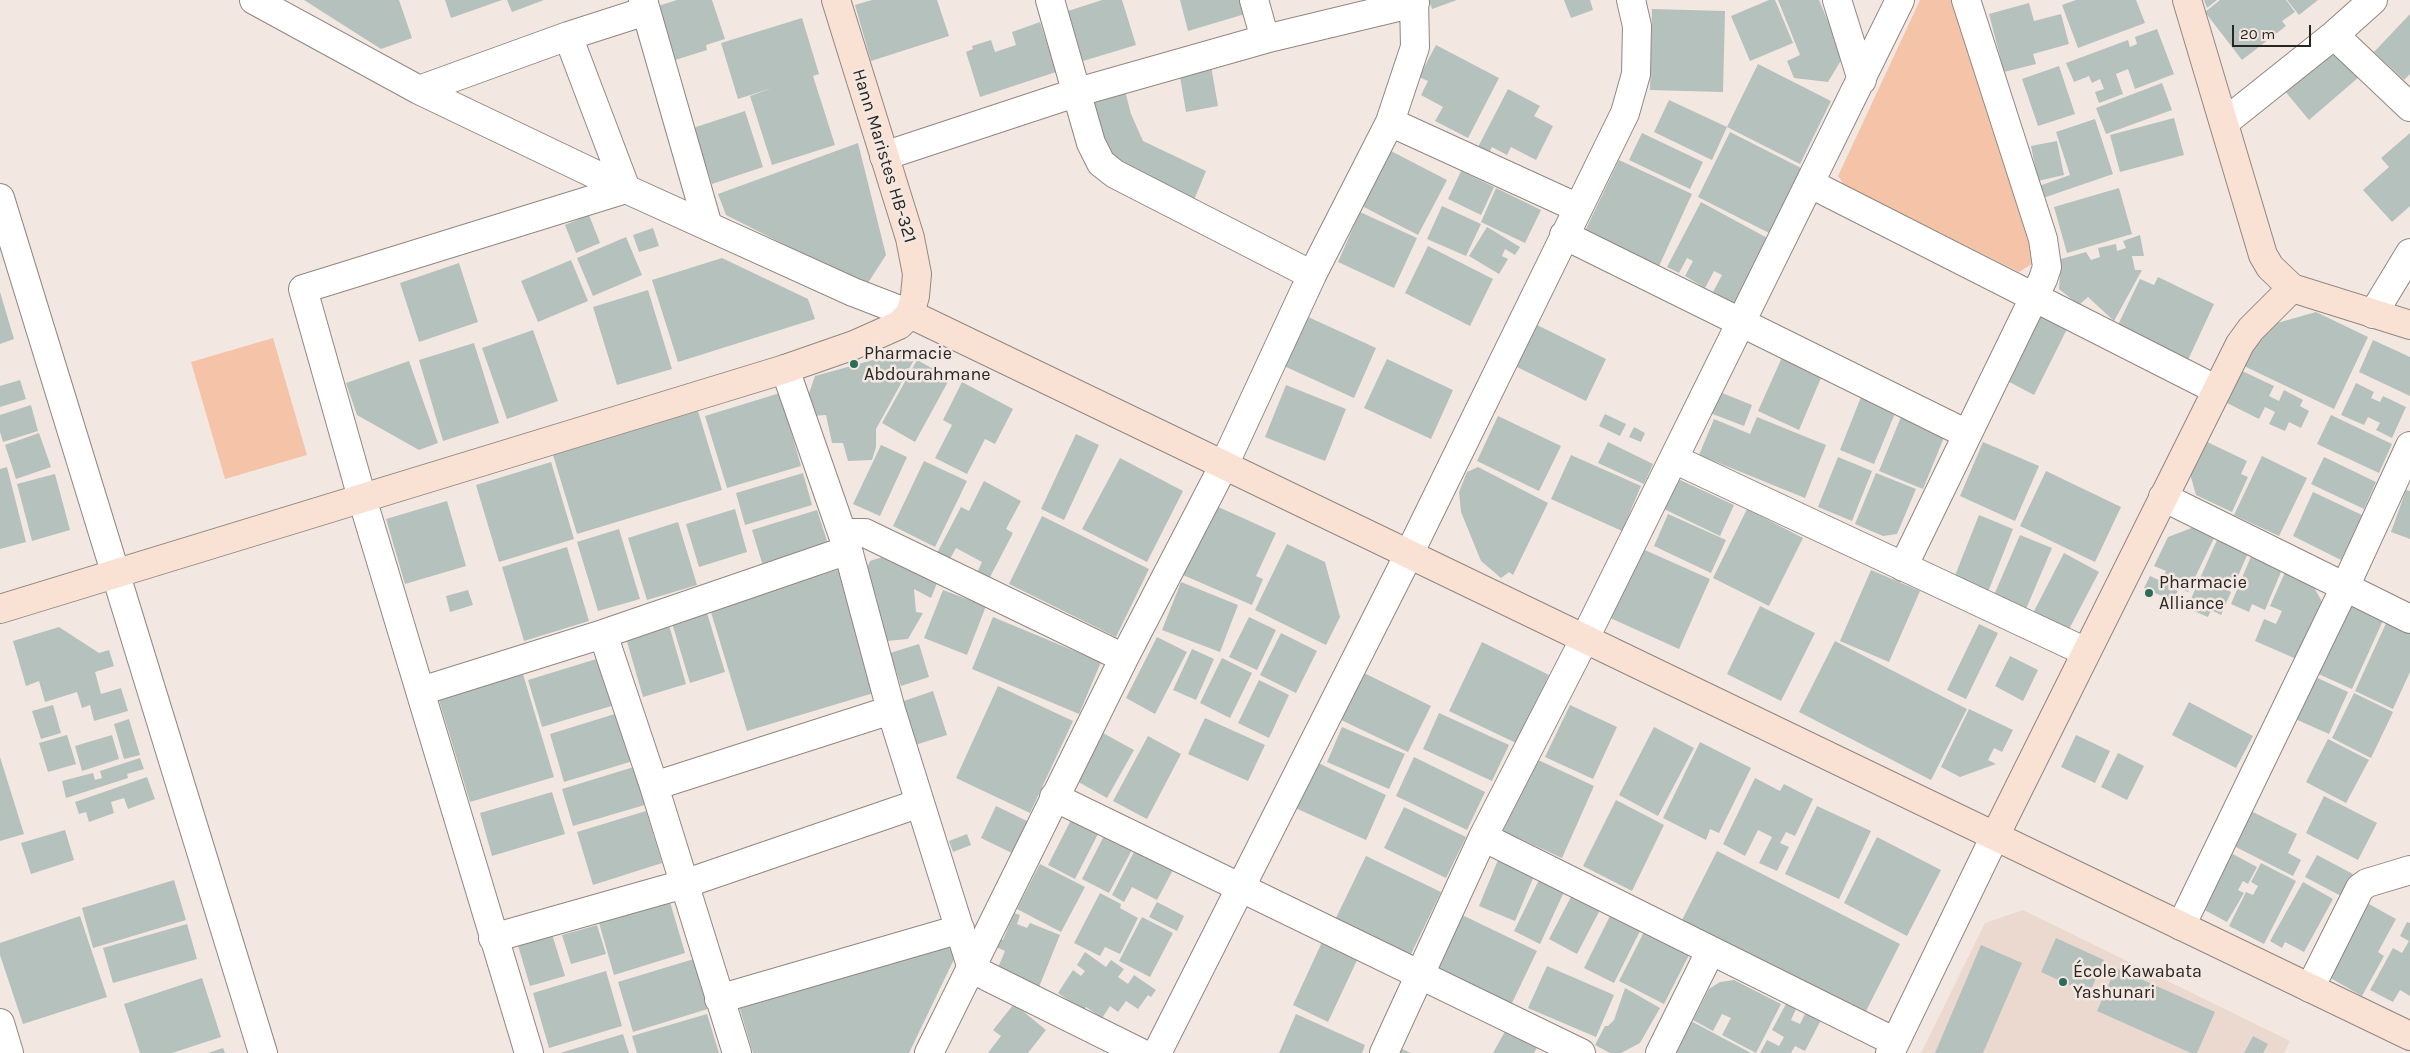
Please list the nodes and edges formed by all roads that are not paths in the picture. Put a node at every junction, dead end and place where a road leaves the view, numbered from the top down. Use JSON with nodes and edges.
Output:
{"nodes":[{"id":1,"x":254,"y":0,"type":"edge"},
{"id":2,"x":836,"y":0,"type":"edge"},
{"id":3,"x":1050,"y":0,"type":"edge"},
{"id":4,"x":1254,"y":0,"type":"edge"},
{"id":5,"x":1631,"y":0,"type":"edge"},
{"id":6,"x":1837,"y":0,"type":"edge"},
{"id":7,"x":1900,"y":0,"type":"edge"},
{"id":8,"x":1966,"y":0,"type":"edge"},
{"id":9,"x":2187,"y":0,"type":"edge"},
{"id":10,"x":2373,"y":0,"type":"edge"},
{"id":11,"x":1415,"y":2,"type":"edge"},
{"id":12,"x":644,"y":6,"type":"edge"},
{"id":13,"x":2334,"y":35,"type":"junction"},
{"id":14,"x":568,"y":36,"type":"junction"},
{"id":15,"x":1265,"y":39,"type":"junction"},
{"id":16,"x":1862,"y":80,"type":"junction"},
{"id":17,"x":419,"y":90,"type":"junction"},
{"id":18,"x":1078,"y":92,"type":"junction"},
{"id":19,"x":2410,"y":106,"type":"edge"},
{"id":20,"x":1390,"y":122,"type":"junction"},
{"id":21,"x":2225,"y":122,"type":"junction"},
{"id":22,"x":884,"y":156,"type":"junction"},
{"id":23,"x":1810,"y":184,"type":"junction"},
{"id":24,"x":626,"y":189,"type":"junction"},
{"id":25,"x":0,"y":198,"type":"edge"},
{"id":26,"x":1578,"y":208,"type":"junction"},
{"id":27,"x":708,"y":226,"type":"junction"},
{"id":28,"x":1564,"y":235,"type":"junction"},
{"id":29,"x":2410,"y":253,"type":"edge"},
{"id":30,"x":1312,"y":275,"type":"junction"},
{"id":31,"x":2292,"y":288,"type":"junction"},
{"id":32,"x":2034,"y":296,"type":"junction"},
{"id":33,"x":910,"y":314,"type":"junction"},
{"id":34,"x":2372,"y":314,"type":"junction"},
{"id":35,"x":1742,"y":322,"type":"junction"},
{"id":36,"x":2410,"y":325,"type":"edge"},
{"id":37,"x":785,"y":369,"type":"junction"},
{"id":38,"x":2216,"y":390,"type":"junction"},
{"id":39,"x":1967,"y":434,"type":"junction"},
{"id":40,"x":2410,"y":446,"type":"edge"},
{"id":41,"x":1674,"y":459,"type":"junction"},
{"id":42,"x":1224,"y":465,"type":"junction"},
{"id":43,"x":2163,"y":497,"type":"junction"},
{"id":44,"x":362,"y":498,"type":"junction"},
{"id":45,"x":845,"y":541,"type":"junction"},
{"id":46,"x":1409,"y":554,"type":"junction"},
{"id":47,"x":1903,"y":566,"type":"junction"},
{"id":48,"x":114,"y":575,"type":"junction"},
{"id":49,"x":2345,"y":587,"type":"junction"},
{"id":50,"x":0,"y":609,"type":"edge"},
{"id":51,"x":2410,"y":619,"type":"edge"},
{"id":52,"x":603,"y":634,"type":"junction"},
{"id":53,"x":1585,"y":638,"type":"junction"},
{"id":54,"x":2086,"y":652,"type":"junction"},
{"id":55,"x":1124,"y":658,"type":"junction"},
{"id":56,"x":421,"y":691,"type":"junction"},
{"id":57,"x":891,"y":710,"type":"junction"},
{"id":58,"x":654,"y":786,"type":"junction"},
{"id":59,"x":1054,"y":798,"type":"junction"},
{"id":60,"x":920,"y":803,"type":"junction"},
{"id":61,"x":1995,"y":836,"type":"junction"},
{"id":62,"x":1483,"y":838,"type":"junction"},
{"id":63,"x":2410,"y":870,"type":"edge"},
{"id":64,"x":684,"y":884,"type":"junction"},
{"id":65,"x":1241,"y":888,"type":"junction"},
{"id":66,"x":2181,"y":926,"type":"junction"},
{"id":67,"x":960,"y":929,"type":"junction"},
{"id":68,"x":493,"y":938,"type":"junction"},
{"id":69,"x":1710,"y":952,"type":"junction"},
{"id":70,"x":972,"y":969,"type":"junction"},
{"id":71,"x":1420,"y":976,"type":"junction"},
{"id":72,"x":2310,"y":988,"type":"junction"},
{"id":73,"x":719,"y":999,"type":"junction"},
{"id":74,"x":0,"y":1022,"type":"edge"},
{"id":75,"x":2410,"y":1036,"type":"edge"},
{"id":76,"x":1893,"y":1048,"type":"edge"},
{"id":77,"x":9,"y":1053,"type":"edge"},
{"id":78,"x":263,"y":1053,"type":"edge"},
{"id":79,"x":529,"y":1053,"type":"edge"},
{"id":80,"x":737,"y":1053,"type":"edge"},
{"id":81,"x":929,"y":1053,"type":"edge"},
{"id":82,"x":1141,"y":1053,"type":"edge"},
{"id":83,"x":1157,"y":1053,"type":"edge"},
{"id":84,"x":1384,"y":1053,"type":"edge"},
{"id":85,"x":1581,"y":1053,"type":"edge"},
{"id":86,"x":1660,"y":1053,"type":"edge"}],
"edges":[{"from":1,"to":17,"type":"street"},
{"from":2,"to":22,"type":"street","name":"Hann Maristes HB-321"},
{"from":3,"to":18,"type":"street"},
{"from":4,"to":15,"type":"street"},
{"from":5,"to":26,"type":"street"},
{"from":6,"to":16,"type":"street"},
{"from":7,"to":16,"type":"street"},
{"from":8,"to":32,"type":"street"},
{"from":9,"to":21,"type":"street"},
{"from":10,"to":13,"type":"street"},
{"from":11,"to":15,"type":"street"},
{"from":11,"to":20,"type":"street"},
{"from":12,"to":14,"type":"street"},
{"from":12,"to":27,"type":"street"},
{"from":13,"to":19,"type":"street"},
{"from":13,"to":21,"type":"street"},
{"from":14,"to":17,"type":"street"},
{"from":14,"to":24,"type":"street"},
{"from":15,"to":18,"type":"street"},
{"from":16,"to":23,"type":"street"},
{"from":17,"to":24,"type":"street"},
{"from":18,"to":22,"type":"street"},
{"from":18,"to":30,"type":"street"},
{"from":20,"to":26,"type":"street"},
{"from":20,"to":30,"type":"street"},
{"from":21,"to":31,"type":"street"},
{"from":22,"to":33,"type":"street","name":"Hann Maristes HB-321"},
{"from":23,"to":32,"type":"street"},
{"from":23,"to":35,"type":"street"},
{"from":24,"to":27,"type":"street"},
{"from":24,"to":44,"type":"street"},
{"from":25,"to":48,"type":"street"},
{"from":26,"to":28,"type":"street"},
{"from":27,"to":33,"type":"street"},
{"from":28,"to":35,"type":"street"},
{"from":28,"to":46,"type":"street"},
{"from":29,"to":34,"type":"street"},
{"from":30,"to":42,"type":"street"},
{"from":31,"to":34,"type":"street"},
{"from":31,"to":38,"type":"street"},
{"from":32,"to":38,"type":"street"},
{"from":32,"to":39,"type":"street"},
{"from":33,"to":37,"type":"street"},
{"from":33,"to":42,"type":"street"},
{"from":34,"to":36,"type":"street"},
{"from":35,"to":39,"type":"street"},
{"from":35,"to":41,"type":"street"},
{"from":37,"to":44,"type":"street"},
{"from":37,"to":45,"type":"street"},
{"from":38,"to":43,"type":"street"},
{"from":39,"to":47,"type":"street"},
{"from":40,"to":49,"type":"street"},
{"from":41,"to":47,"type":"street"},
{"from":41,"to":53,"type":"street"},
{"from":42,"to":46,"type":"street"},
{"from":42,"to":55,"type":"street"},
{"from":43,"to":49,"type":"street"},
{"from":43,"to":54,"type":"street"},
{"from":44,"to":48,"type":"street"},
{"from":44,"to":56,"type":"street"},
{"from":45,"to":52,"type":"street"},
{"from":45,"to":55,"type":"street"},
{"from":45,"to":57,"type":"street"},
{"from":46,"to":53,"type":"street"},
{"from":46,"to":65,"type":"street"},
{"from":47,"to":54,"type":"street"},
{"from":48,"to":50,"type":"street"},
{"from":48,"to":78,"type":"street"},
{"from":49,"to":51,"type":"street"},
{"from":49,"to":66,"type":"street"},
{"from":52,"to":56,"type":"street"},
{"from":52,"to":58,"type":"street"},
{"from":53,"to":61,"type":"street"},
{"from":53,"to":62,"type":"street"},
{"from":54,"to":61,"type":"street"},
{"from":55,"to":59,"type":"street"},
{"from":56,"to":68,"type":"street"},
{"from":57,"to":58,"type":"street"},
{"from":57,"to":60,"type":"street"},
{"from":58,"to":64,"type":"street"},
{"from":59,"to":65,"type":"street"},
{"from":59,"to":70,"type":"street"},
{"from":60,"to":64,"type":"street"},
{"from":60,"to":67,"type":"street"},
{"from":61,"to":66,"type":"street"},
{"from":61,"to":76,"type":"street"},
{"from":62,"to":69,"type":"street"},
{"from":62,"to":71,"type":"street"},
{"from":63,"to":72,"type":"street"},
{"from":64,"to":68,"type":"street"},
{"from":64,"to":73,"type":"street"},
{"from":65,"to":71,"type":"street"},
{"from":65,"to":83,"type":"street"},
{"from":66,"to":72,"type":"street"},
{"from":67,"to":70,"type":"street"},
{"from":67,"to":73,"type":"street"},
{"from":68,"to":79,"type":"street"},
{"from":69,"to":76,"type":"street"},
{"from":69,"to":86,"type":"street"},
{"from":70,"to":81,"type":"street"},
{"from":70,"to":82,"type":"street"},
{"from":71,"to":84,"type":"street"},
{"from":71,"to":85,"type":"street"},
{"from":72,"to":75,"type":"street"},
{"from":73,"to":80,"type":"street"},
{"from":74,"to":77,"type":"street"}]}
